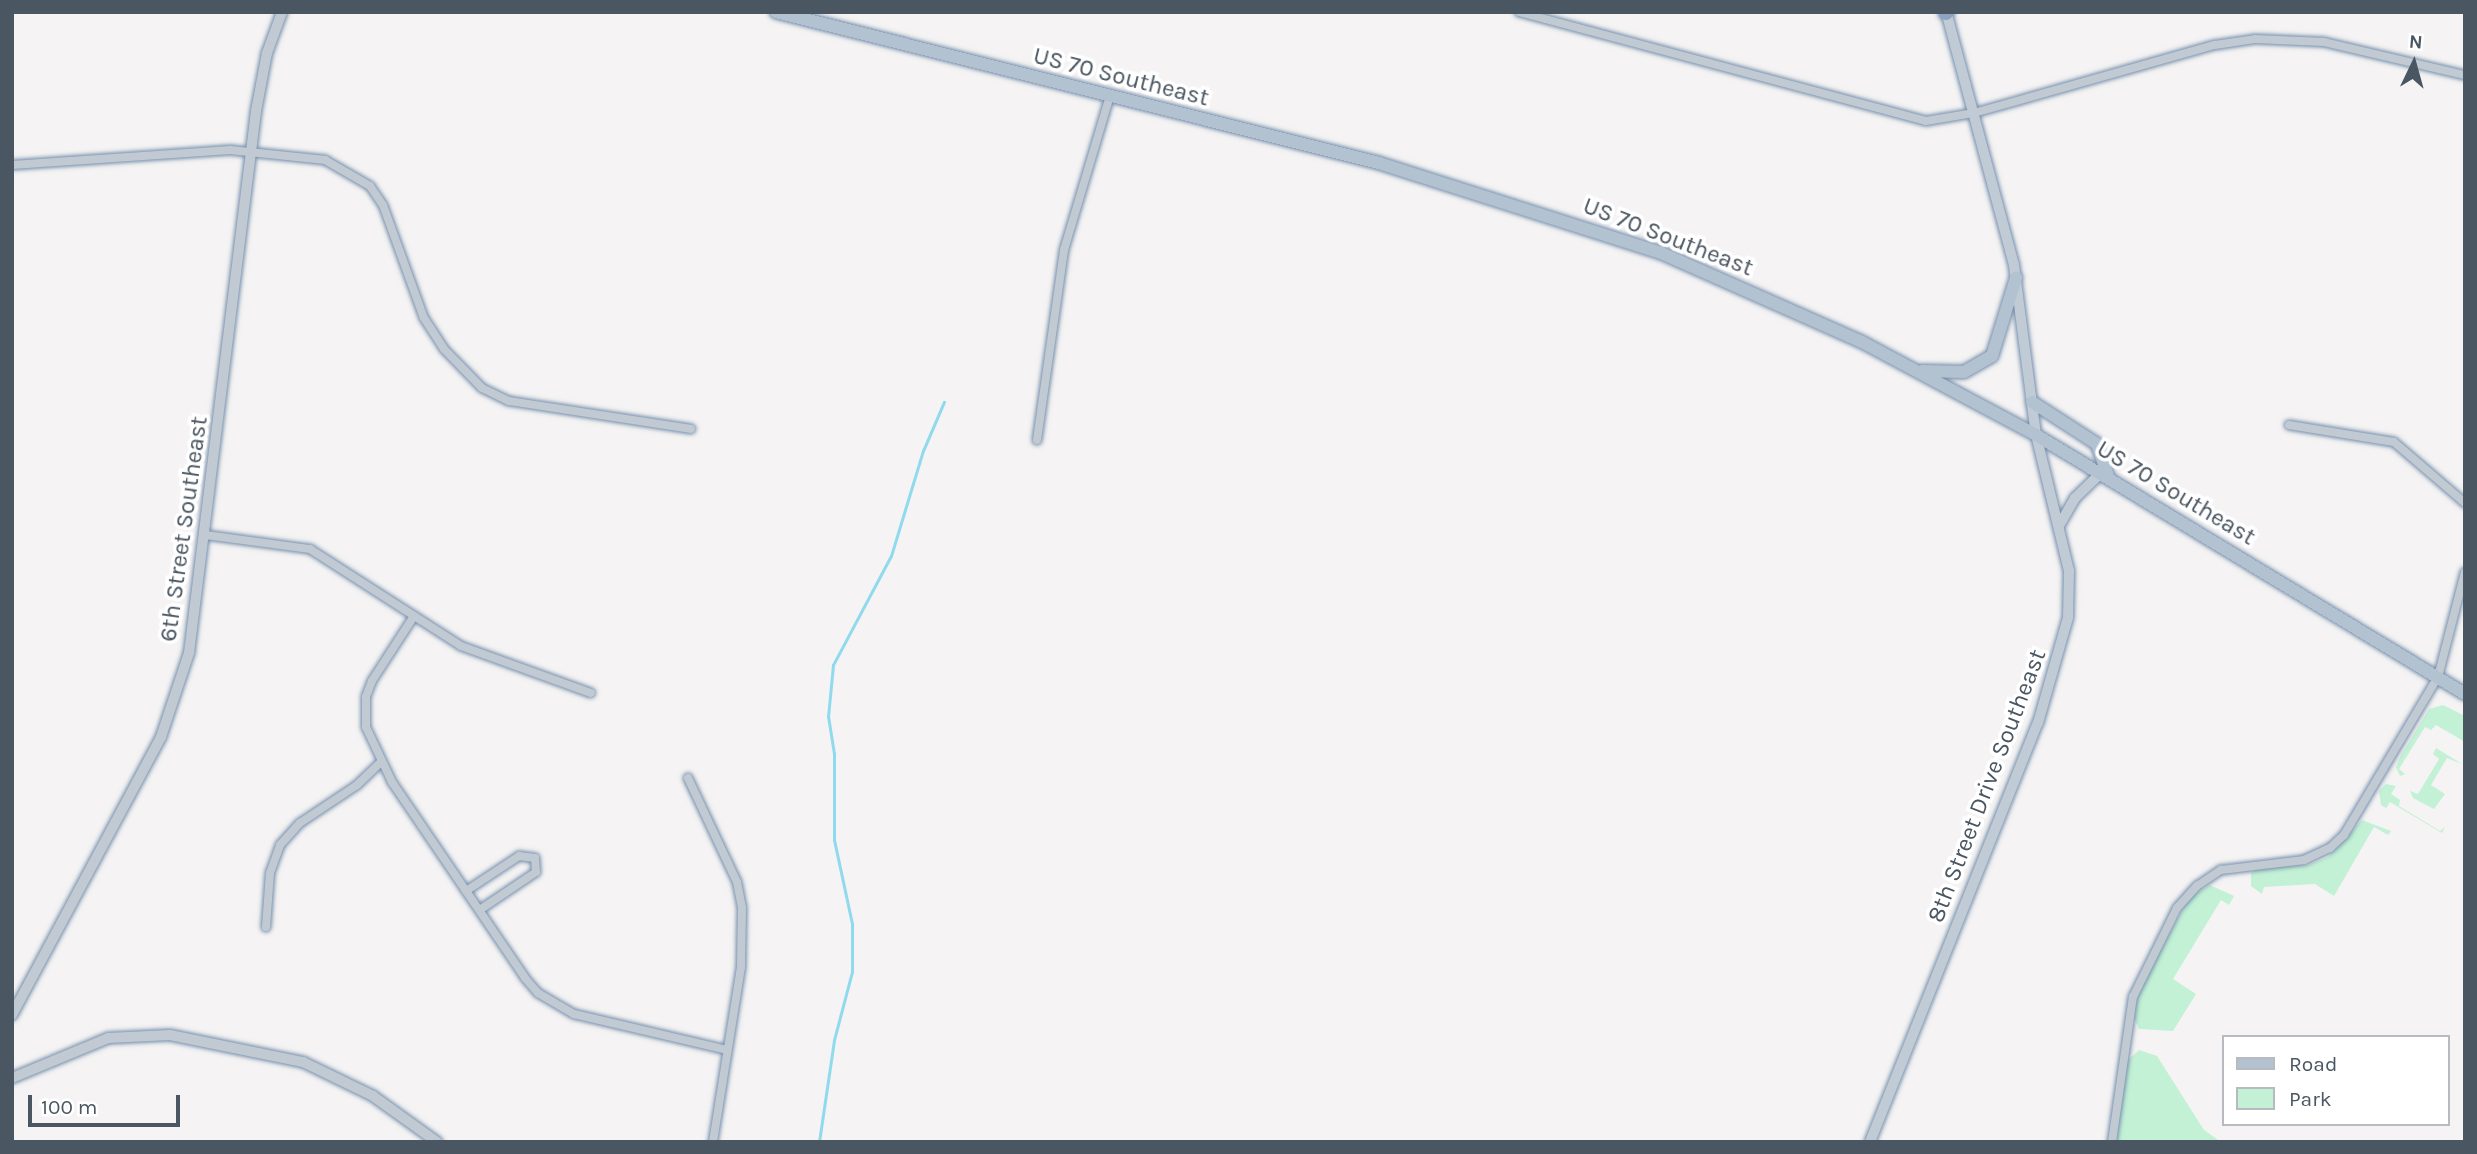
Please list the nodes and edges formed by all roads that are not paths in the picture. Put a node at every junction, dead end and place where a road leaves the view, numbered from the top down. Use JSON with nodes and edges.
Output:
{"nodes":[{"id":1,"x":282,"y":12,"type":"edge"},
{"id":2,"x":776,"y":12,"type":"edge"},
{"id":3,"x":1519,"y":12,"type":"edge"},
{"id":4,"x":1946,"y":13,"type":"edge"},
{"id":5,"x":2465,"y":75,"type":"edge"},
{"id":6,"x":1110,"y":96,"type":"junction"},
{"id":7,"x":1974,"y":113,"type":"junction"},
{"id":8,"x":252,"y":150,"type":"junction"},
{"id":9,"x":12,"y":165,"type":"edge"},
{"id":10,"x":2016,"y":278,"type":"junction"},
{"id":11,"x":1913,"y":370,"type":"junction"},
{"id":12,"x":2032,"y":402,"type":"junction"},
{"id":13,"x":2289,"y":425,"type":"dead end"},
{"id":14,"x":691,"y":429,"type":"dead end"},
{"id":15,"x":2036,"y":435,"type":"junction"},
{"id":16,"x":1037,"y":440,"type":"dead end"},
{"id":17,"x":2104,"y":475,"type":"junction"},
{"id":18,"x":2465,"y":503,"type":"edge"},
{"id":19,"x":2060,"y":524,"type":"junction"},
{"id":20,"x":206,"y":535,"type":"junction"},
{"id":21,"x":2465,"y":572,"type":"edge"},
{"id":22,"x":414,"y":616,"type":"junction"},
{"id":23,"x":2438,"y":677,"type":"junction"},
{"id":24,"x":592,"y":693,"type":"dead end"},
{"id":25,"x":2465,"y":694,"type":"edge"},
{"id":26,"x":380,"y":763,"type":"junction"},
{"id":27,"x":688,"y":778,"type":"dead end"},
{"id":28,"x":466,"y":891,"type":"junction"},
{"id":29,"x":481,"y":909,"type":"junction"},
{"id":30,"x":266,"y":927,"type":"dead end"},
{"id":31,"x":12,"y":1015,"type":"edge"},
{"id":32,"x":727,"y":1050,"type":"junction"},
{"id":33,"x":12,"y":1078,"type":"edge"},
{"id":34,"x":437,"y":1142,"type":"edge"},
{"id":35,"x":713,"y":1142,"type":"edge"},
{"id":36,"x":1870,"y":1142,"type":"edge"},
{"id":37,"x":2112,"y":1142,"type":"edge"}],
"edges":[{"from":1,"to":8,"type":"street","name":"6th Street Southeast"},
{"from":2,"to":6,"type":"main road","name":"US 70 Southeast"},
{"from":3,"to":7,"type":"street"},
{"from":4,"to":7,"type":"main road","name":"8th Street Drive Southeast"},
{"from":5,"to":7,"type":"street"},
{"from":6,"to":11,"type":"main road","name":"US 70 Southeast"},
{"from":6,"to":16,"type":"street"},
{"from":7,"to":10,"type":"main road","name":"8th Street Drive Southeast"},
{"from":8,"to":9,"type":"street"},
{"from":8,"to":14,"type":"street"},
{"from":8,"to":20,"type":"street","name":"6th Street Southeast"},
{"from":10,"to":11,"type":"main road"},
{"from":10,"to":12,"type":"main road","name":"8th Street Drive Southeast"},
{"from":11,"to":15,"type":"main road","name":"US 70 Southeast"},
{"from":12,"to":15,"type":"main road","name":"8th Street Drive Southeast"},
{"from":12,"to":17,"type":"main road"},
{"from":13,"to":18,"type":"street"},
{"from":15,"to":17,"type":"main road","name":"US 70 Southeast"},
{"from":15,"to":19,"type":"main road","name":"8th Street Drive Southeast"},
{"from":17,"to":19,"type":"main road"},
{"from":17,"to":23,"type":"main road","name":"US 70 Southeast"},
{"from":19,"to":36,"type":"main road","name":"8th Street Drive Southeast"},
{"from":20,"to":22,"type":"street"},
{"from":20,"to":31,"type":"street","name":"6th Street Southeast"},
{"from":21,"to":23,"type":"street"},
{"from":22,"to":24,"type":"street"},
{"from":22,"to":26,"type":"street"},
{"from":23,"to":25,"type":"main road","name":"US 70 Southeast"},
{"from":23,"to":37,"type":"street"},
{"from":26,"to":28,"type":"street"},
{"from":26,"to":30,"type":"street"},
{"from":27,"to":32,"type":"street"},
{"from":28,"to":29,"type":"street"},
{"from":28,"to":29,"type":"street"},
{"from":29,"to":32,"type":"street"},
{"from":32,"to":35,"type":"street"},
{"from":33,"to":34,"type":"street"}]}
